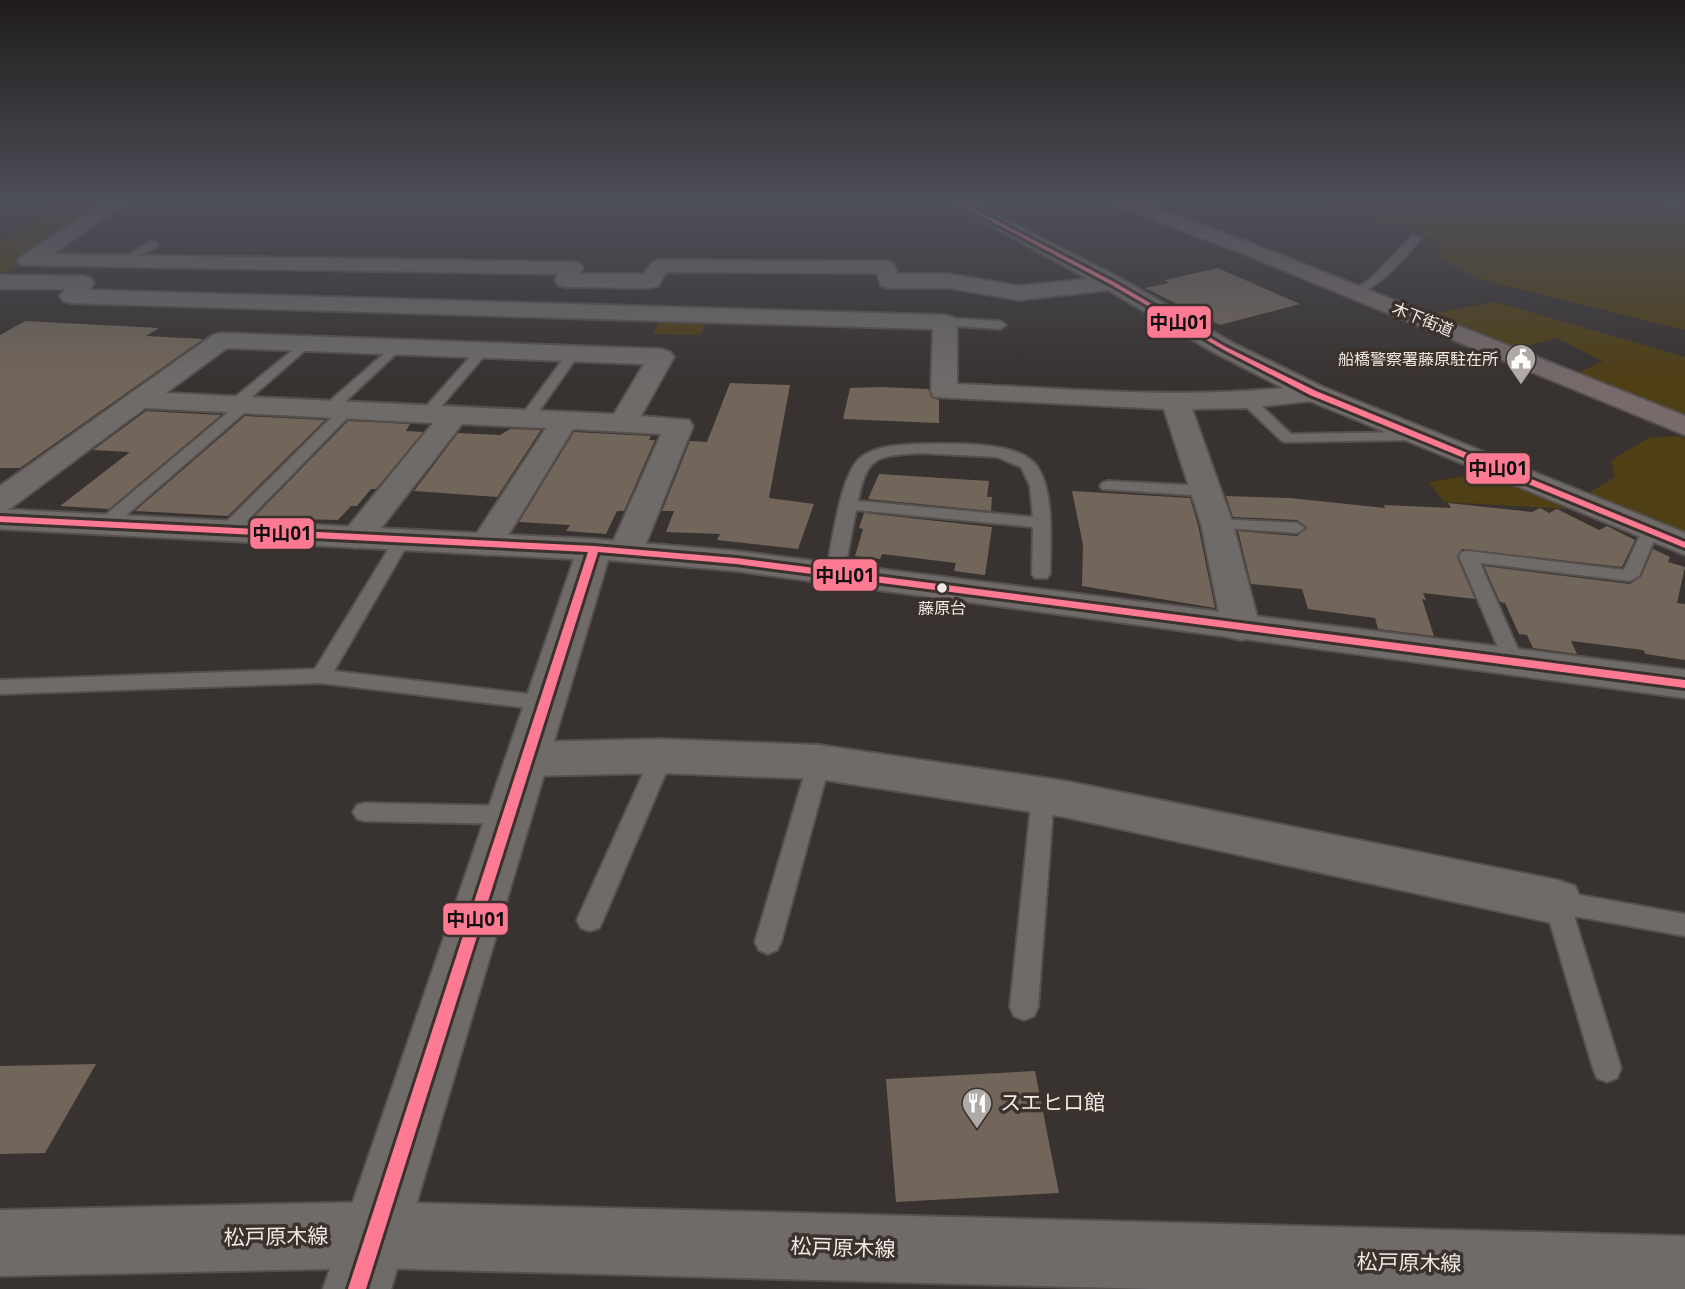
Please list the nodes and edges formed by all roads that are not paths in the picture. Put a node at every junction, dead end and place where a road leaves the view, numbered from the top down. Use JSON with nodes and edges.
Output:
{"nodes":[{"id":1,"x":28,"y":261,"type":"edge"},
{"id":2,"x":189,"y":261,"type":"edge"},
{"id":3,"x":1070,"y":261,"type":"edge"},
{"id":4,"x":1280,"y":261,"type":"edge"},
{"id":5,"x":1394,"y":261,"type":"edge"},
{"id":6,"x":0,"y":280,"type":"edge"},
{"id":7,"x":1112,"y":283,"type":"junction"},
{"id":8,"x":1357,"y":292,"type":"junction"},
{"id":9,"x":945,"y":322,"type":"junction"},
{"id":10,"x":1000,"y":325,"type":"dead end"},
{"id":11,"x":305,"y":344,"type":"junction"},
{"id":12,"x":395,"y":348,"type":"junction"},
{"id":13,"x":482,"y":351,"type":"junction"},
{"id":14,"x":573,"y":354,"type":"junction"},
{"id":15,"x":1313,"y":393,"type":"junction"},
{"id":16,"x":139,"y":400,"type":"junction"},
{"id":17,"x":1247,"y":400,"type":"junction"},
{"id":18,"x":1175,"y":401,"type":"junction"},
{"id":19,"x":240,"y":405,"type":"junction"},
{"id":20,"x":338,"y":410,"type":"junction"},
{"id":21,"x":440,"y":415,"type":"junction"},
{"id":22,"x":527,"y":418,"type":"junction"},
{"id":23,"x":565,"y":420,"type":"junction"},
{"id":24,"x":623,"y":423,"type":"junction"},
{"id":25,"x":1685,"y":426,"type":"edge"},
{"id":26,"x":1414,"y":436,"type":"junction"},
{"id":27,"x":1108,"y":486,"type":"dead end"},
{"id":28,"x":1205,"y":491,"type":"junction"},
{"id":29,"x":0,"y":501,"type":"edge"},
{"id":30,"x":849,"y":505,"type":"junction"},
{"id":31,"x":0,"y":519,"type":"edge"},
{"id":32,"x":1041,"y":523,"type":"junction"},
{"id":33,"x":1217,"y":524,"type":"junction"},
{"id":34,"x":103,"y":526,"type":"junction"},
{"id":35,"x":1297,"y":528,"type":"dead end"},
{"id":36,"x":227,"y":531,"type":"junction"},
{"id":37,"x":1650,"y":531,"type":"junction"},
{"id":38,"x":356,"y":538,"type":"junction"},
{"id":39,"x":402,"y":540,"type":"junction"},
{"id":40,"x":486,"y":545,"type":"junction"},
{"id":41,"x":1685,"y":545,"type":"edge"},
{"id":42,"x":610,"y":550,"type":"junction"},
{"id":43,"x":835,"y":573,"type":"junction"},
{"id":44,"x":1041,"y":574,"type":"dead end"},
{"id":45,"x":1241,"y":628,"type":"junction"},
{"id":46,"x":1513,"y":661,"type":"junction"},
{"id":47,"x":321,"y":676,"type":"junction"},
{"id":48,"x":1685,"y":684,"type":"edge"},
{"id":49,"x":0,"y":687,"type":"edge"},
{"id":50,"x":545,"y":703,"type":"junction"},
{"id":51,"x":662,"y":756,"type":"junction"},
{"id":52,"x":528,"y":759,"type":"junction"},
{"id":53,"x":819,"y":762,"type":"junction"},
{"id":54,"x":1043,"y":795,"type":"junction"},
{"id":55,"x":365,"y":812,"type":"dead end"},
{"id":56,"x":509,"y":815,"type":"junction"},
{"id":57,"x":1557,"y":902,"type":"junction"},
{"id":58,"x":590,"y":920,"type":"dead end"},
{"id":59,"x":1685,"y":925,"type":"edge"},
{"id":60,"x":768,"y":942,"type":"dead end"},
{"id":61,"x":1024,"y":1007,"type":"dead end"},
{"id":62,"x":1607,"y":1068,"type":"dead end"},
{"id":63,"x":0,"y":1242,"type":"edge"},
{"id":64,"x":366,"y":1262,"type":"edge"},
{"id":65,"x":1685,"y":1270,"type":"edge"}],
"edges":[{"from":1,"to":6,"type":"street"},
{"from":2,"to":7,"type":"street"},
{"from":3,"to":7,"type":"street"},
{"from":4,"to":8,"type":"main road","name":"木下街道"},
{"from":5,"to":8,"type":"lane"},
{"from":6,"to":9,"type":"street"},
{"from":7,"to":15,"type":"street"},
{"from":8,"to":25,"type":"main road","name":"木下街道"},
{"from":9,"to":10,"type":"lane"},
{"from":9,"to":18,"type":"street"},
{"from":11,"to":12,"type":"street"},
{"from":11,"to":16,"type":"street"},
{"from":11,"to":19,"type":"lane"},
{"from":12,"to":13,"type":"street"},
{"from":12,"to":20,"type":"lane"},
{"from":13,"to":14,"type":"street"},
{"from":13,"to":21,"type":"lane"},
{"from":14,"to":22,"type":"lane"},
{"from":14,"to":24,"type":"street"},
{"from":15,"to":17,"type":"street"},
{"from":15,"to":26,"type":"street"},
{"from":16,"to":19,"type":"street"},
{"from":16,"to":29,"type":"street"},
{"from":17,"to":18,"type":"street"},
{"from":17,"to":26,"type":"lane"},
{"from":18,"to":28,"type":"street"},
{"from":19,"to":20,"type":"street"},
{"from":19,"to":34,"type":"lane"},
{"from":20,"to":21,"type":"street"},
{"from":20,"to":36,"type":"lane"},
{"from":21,"to":22,"type":"street"},
{"from":21,"to":38,"type":"street"},
{"from":22,"to":23,"type":"street"},
{"from":23,"to":24,"type":"street"},
{"from":23,"to":40,"type":"street"},
{"from":24,"to":42,"type":"street"},
{"from":26,"to":37,"type":"street"},
{"from":27,"to":28,"type":"lane"},
{"from":28,"to":33,"type":"street"},
{"from":30,"to":32,"type":"lane"},
{"from":30,"to":32,"type":"lane"},
{"from":30,"to":43,"type":"lane"},
{"from":31,"to":34,"type":"street"},
{"from":32,"to":44,"type":"lane"},
{"from":33,"to":35,"type":"lane"},
{"from":33,"to":45,"type":"street"},
{"from":34,"to":36,"type":"street"},
{"from":36,"to":38,"type":"street"},
{"from":37,"to":41,"type":"street"},
{"from":37,"to":46,"type":"lane"},
{"from":38,"to":39,"type":"street"},
{"from":39,"to":40,"type":"street"},
{"from":39,"to":47,"type":"lane"},
{"from":40,"to":42,"type":"street"},
{"from":42,"to":43,"type":"street"},
{"from":42,"to":50,"type":"street"},
{"from":43,"to":45,"type":"street"},
{"from":45,"to":46,"type":"street"},
{"from":46,"to":48,"type":"street"},
{"from":47,"to":49,"type":"lane"},
{"from":47,"to":50,"type":"lane"},
{"from":50,"to":52,"type":"street"},
{"from":51,"to":52,"type":"street"},
{"from":51,"to":53,"type":"street"},
{"from":51,"to":58,"type":"lane"},
{"from":52,"to":56,"type":"street"},
{"from":53,"to":54,"type":"street"},
{"from":53,"to":60,"type":"lane"},
{"from":54,"to":57,"type":"street"},
{"from":54,"to":61,"type":"lane"},
{"from":55,"to":56,"type":"lane"},
{"from":56,"to":64,"type":"street"},
{"from":57,"to":59,"type":"lane"},
{"from":57,"to":62,"type":"lane"},
{"from":63,"to":64,"type":"street","name":"松戸原木線"},
{"from":64,"to":65,"type":"street","name":"松戸原木線"}]}
